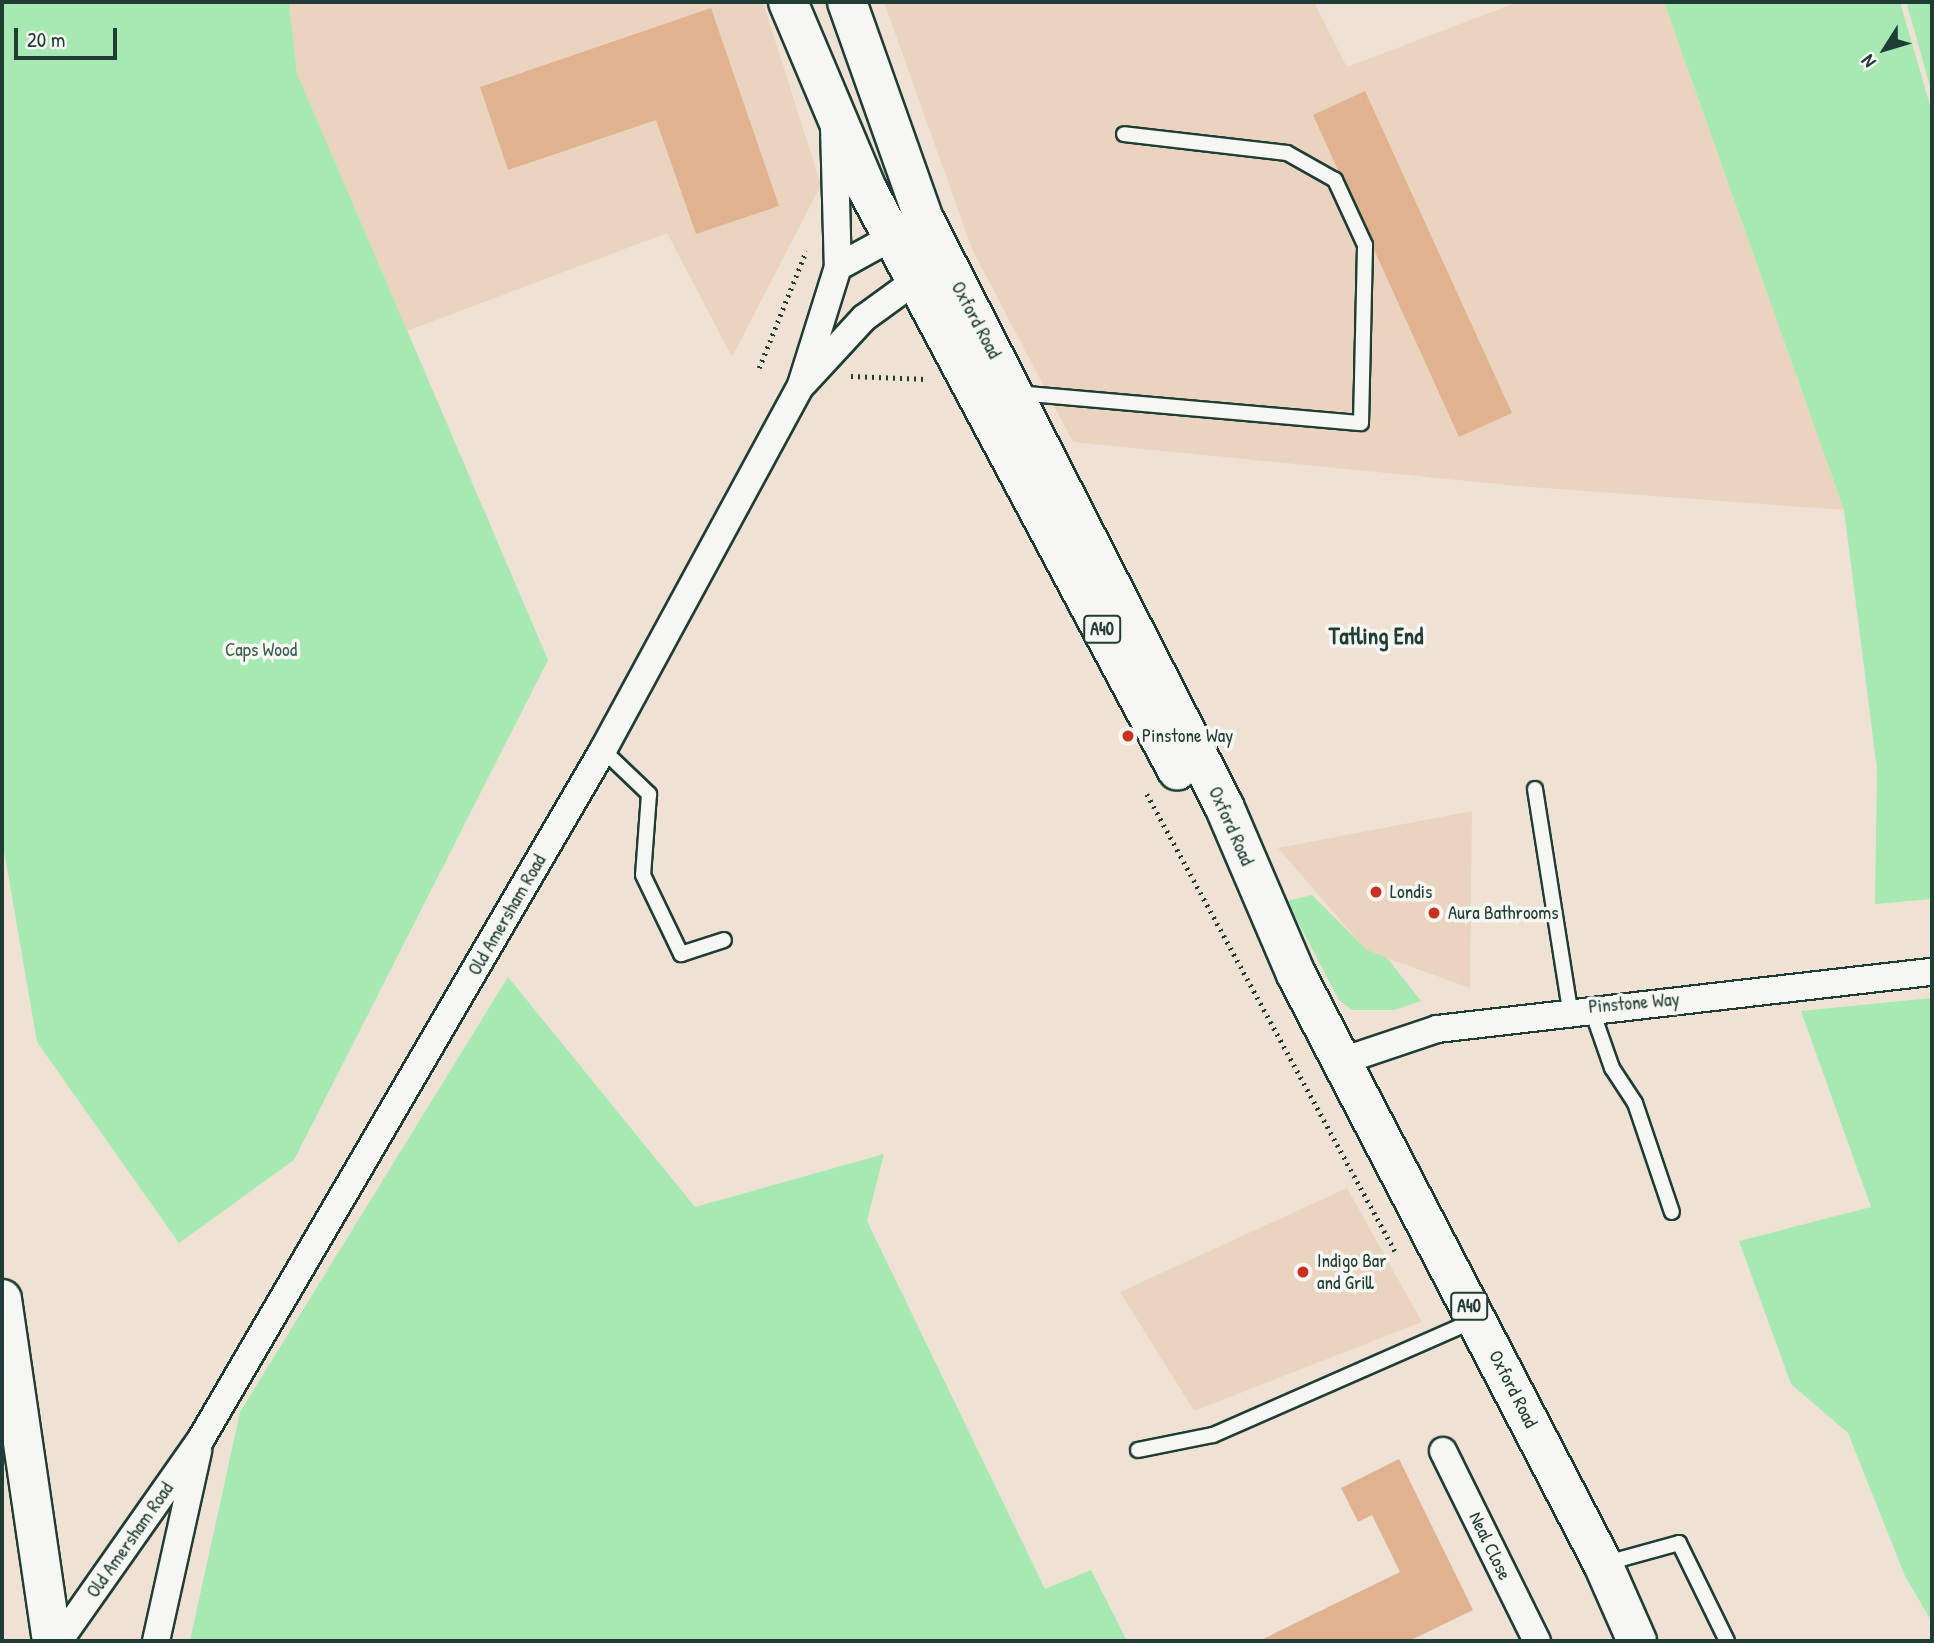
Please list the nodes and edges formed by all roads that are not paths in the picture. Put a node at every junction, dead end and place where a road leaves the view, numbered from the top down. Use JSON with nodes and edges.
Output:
{"nodes":[{"id":1,"x":788,"y":2,"type":"edge"},
{"id":2,"x":847,"y":2,"type":"edge"},
{"id":3,"x":834,"y":113,"type":"junction"},
{"id":4,"x":1124,"y":134,"type":"dead end"},
{"id":5,"x":908,"y":228,"type":"junction"},
{"id":6,"x":838,"y":267,"type":"junction"},
{"id":7,"x":930,"y":270,"type":"junction"},
{"id":8,"x":801,"y":385,"type":"junction"},
{"id":9,"x":1015,"y":393,"type":"junction"},
{"id":10,"x":603,"y":750,"type":"junction"},
{"id":11,"x":1535,"y":789,"type":"dead end"},
{"id":12,"x":724,"y":940,"type":"dead end"},
{"id":13,"x":1932,"y":972,"type":"edge"},
{"id":14,"x":1296,"y":974,"type":"junction"},
{"id":15,"x":1580,"y":1008,"type":"junction"},
{"id":16,"x":1342,"y":1061,"type":"junction"},
{"id":17,"x":1672,"y":1212,"type":"dead end"},
{"id":18,"x":2,"y":1299,"type":"edge"},
{"id":19,"x":1476,"y":1319,"type":"junction"},
{"id":20,"x":201,"y":1440,"type":"junction"},
{"id":21,"x":1138,"y":1451,"type":"dead end"},
{"id":22,"x":1443,"y":1451,"type":"dead end"},
{"id":23,"x":1603,"y":1564,"type":"junction"},
{"id":24,"x":52,"y":1641,"type":"edge"},
{"id":25,"x":59,"y":1641,"type":"edge"},
{"id":26,"x":156,"y":1641,"type":"edge"},
{"id":27,"x":1537,"y":1641,"type":"edge"},
{"id":28,"x":1637,"y":1641,"type":"edge"},
{"id":29,"x":1727,"y":1641,"type":"edge"}],
"edges":[{"from":1,"to":3,"type":"main road","number":"A40"},
{"from":2,"to":5,"type":"main road","name":"Oxford Road","number":"A40"},
{"from":3,"to":5,"type":"main road","number":"A40"},
{"from":3,"to":6,"type":"street","name":"Old Amersham Road"},
{"from":4,"to":9,"type":"lane"},
{"from":5,"to":6,"type":"street"},
{"from":5,"to":7,"type":"main road","name":"Oxford Road","number":"A40"},
{"from":6,"to":8,"type":"street","name":"Old Amersham Road"},
{"from":7,"to":8,"type":"street","name":"Old Amersham Road"},
{"from":7,"to":9,"type":"main road","name":"Oxford Road","number":"A40"},
{"from":7,"to":14,"type":"main road","number":"A40"},
{"from":8,"to":10,"type":"street","name":"Old Amersham Road"},
{"from":9,"to":14,"type":"main road","name":"Oxford Road","number":"A40"},
{"from":10,"to":12,"type":"lane"},
{"from":10,"to":20,"type":"street","name":"Old Amersham Road"},
{"from":11,"to":15,"type":"lane"},
{"from":13,"to":15,"type":"street","name":"Pinstone Way"},
{"from":14,"to":16,"type":"main road","name":"Oxford Road","number":"A40"},
{"from":15,"to":16,"type":"street","name":"Pinstone Way"},
{"from":15,"to":17,"type":"lane"},
{"from":16,"to":19,"type":"main road","name":"Oxford Road","number":"A40"},
{"from":18,"to":24,"type":"main road"},
{"from":19,"to":21,"type":"lane"},
{"from":19,"to":23,"type":"main road","name":"Oxford Road","number":"A40"},
{"from":20,"to":25,"type":"street","name":"Old Amersham Road"},
{"from":20,"to":26,"type":"street","name":"Old Amersham Road"},
{"from":22,"to":27,"type":"street","name":"Neal Close"},
{"from":23,"to":28,"type":"main road","name":"Oxford Road","number":"A40"},
{"from":23,"to":29,"type":"lane"}]}
